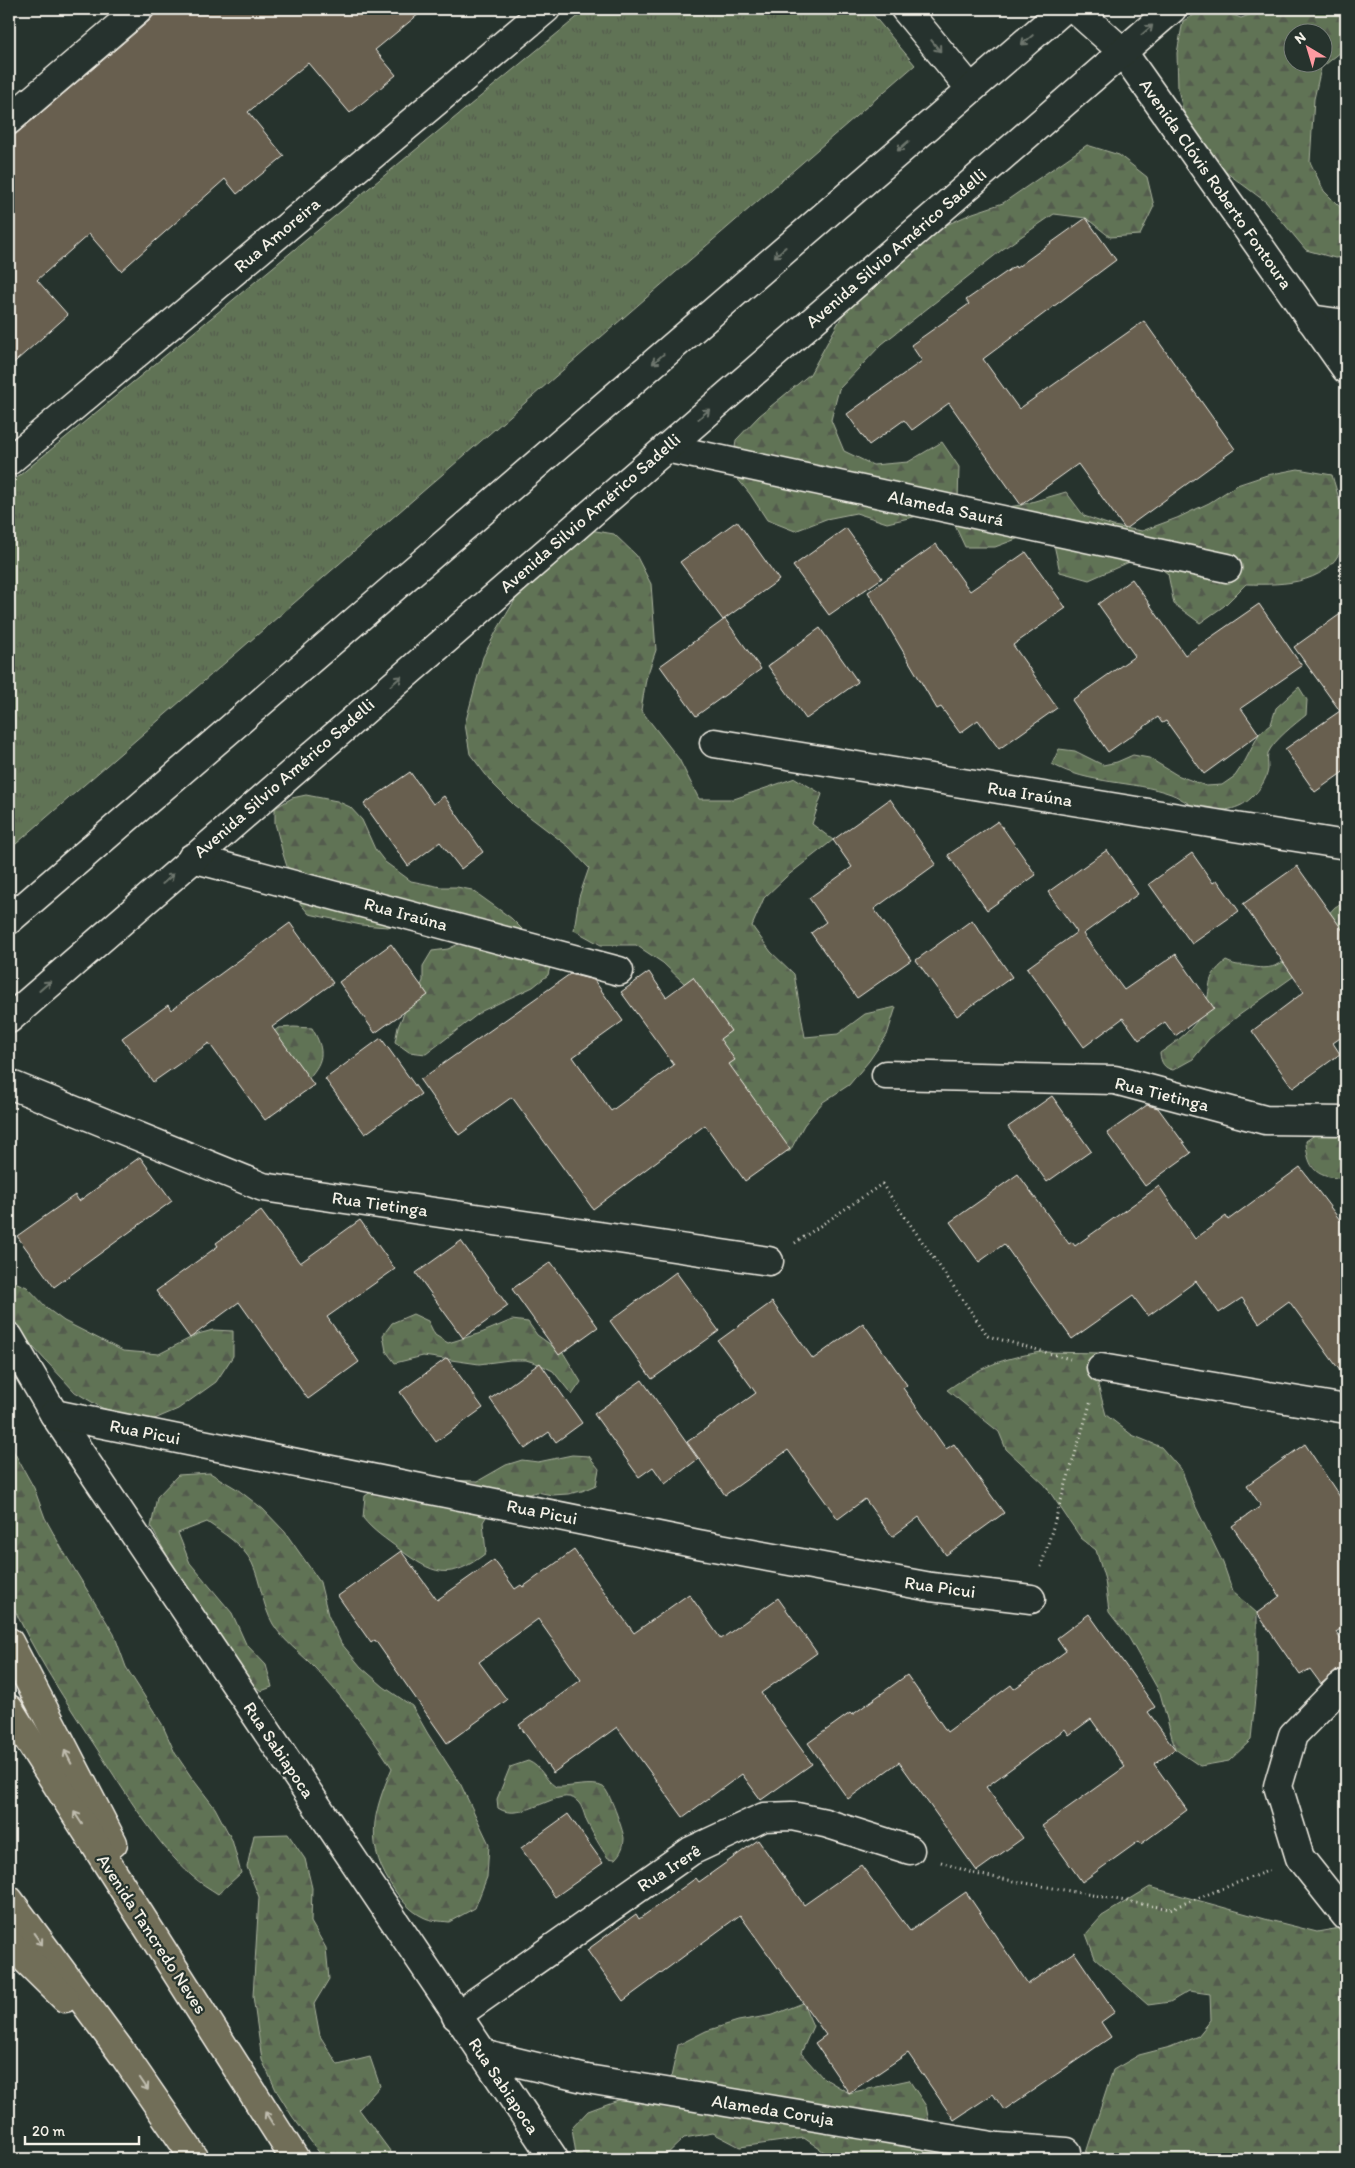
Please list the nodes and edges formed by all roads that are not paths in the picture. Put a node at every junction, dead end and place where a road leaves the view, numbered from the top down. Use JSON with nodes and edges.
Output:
{"nodes":[{"id":1,"x":139,"y":9,"type":"edge"},
{"id":2,"x":546,"y":9,"type":"edge"},
{"id":3,"x":905,"y":9,"type":"edge"},
{"id":4,"x":1064,"y":9,"type":"edge"},
{"id":5,"x":1075,"y":9,"type":"edge"},
{"id":6,"x":1172,"y":9,"type":"edge"},
{"id":7,"x":1122,"y":51,"type":"junction"},
{"id":8,"x":970,"y":88,"type":"junction"},
{"id":9,"x":9,"y":120,"type":"edge"},
{"id":10,"x":1310,"y":319,"type":"junction"},
{"id":11,"x":1346,"y":324,"type":"edge"},
{"id":12,"x":1346,"y":369,"type":"edge"},
{"id":13,"x":666,"y":448,"type":"junction"},
{"id":14,"x":9,"y":461,"type":"edge"},
{"id":15,"x":1226,"y":568,"type":"dead end"},
{"id":16,"x":714,"y":743,"type":"dead end"},
{"id":17,"x":1346,"y":845,"type":"edge"},
{"id":18,"x":192,"y":858,"type":"junction"},
{"id":19,"x":9,"y":920,"type":"edge"},
{"id":20,"x":619,"y":971,"type":"dead end"},
{"id":21,"x":9,"y":1018,"type":"edge"},
{"id":22,"x":886,"y":1075,"type":"dead end"},
{"id":23,"x":9,"y":1084,"type":"edge"},
{"id":24,"x":1346,"y":1121,"type":"edge"},
{"id":25,"x":768,"y":1261,"type":"road end"},
{"id":26,"x":9,"y":1337,"type":"edge"},
{"id":27,"x":1101,"y":1368,"type":"road end"},
{"id":28,"x":1346,"y":1409,"type":"edge"},
{"id":29,"x":54,"y":1414,"type":"junction"},
{"id":30,"x":1031,"y":1599,"type":"road end"},
{"id":31,"x":9,"y":1642,"type":"edge"},
{"id":32,"x":1346,"y":1683,"type":"edge"},
{"id":33,"x":9,"y":1709,"type":"edge"},
{"id":34,"x":910,"y":1850,"type":"road end"},
{"id":35,"x":9,"y":1900,"type":"edge"},
{"id":36,"x":1346,"y":1916,"type":"edge"},
{"id":37,"x":9,"y":1943,"type":"edge"},
{"id":38,"x":196,"y":2002,"type":"junction"},
{"id":39,"x":456,"y":2016,"type":"junction"},
{"id":40,"x":482,"y":2054,"type":"junction"},
{"id":41,"x":125,"y":2058,"type":"junction"},
{"id":42,"x":1067,"y":2152,"type":"dead end"},
{"id":43,"x":195,"y":2159,"type":"edge"},
{"id":44,"x":295,"y":2159,"type":"edge"},
{"id":45,"x":554,"y":2159,"type":"edge"}],
"edges":[{"from":1,"to":9,"type":"street"},
{"from":2,"to":14,"type":"street","name":"Rua Amoreira"},
{"from":3,"to":8,"type":"street","one_way":true},
{"from":4,"to":8,"type":"street","one_way":true},
{"from":5,"to":7,"type":"street","name":"Avenida Clóvis Roberto Fontoura"},
{"from":7,"to":6,"type":"street","name":"Avenida Silvio Américo Sadelli","one_way":true},
{"from":7,"to":10,"type":"street","name":"Avenida Clóvis Roberto Fontoura"},
{"from":13,"to":7,"type":"street","name":"Avenida Silvio Américo Sadelli","one_way":true},
{"from":8,"to":19,"type":"street","one_way":true},
{"from":10,"to":11,"type":"street"},
{"from":10,"to":12,"type":"street","name":"Avenida Clóvis Roberto Fontoura"},
{"from":13,"to":15,"type":"street","name":"Alameda Saurá"},
{"from":18,"to":13,"type":"street","name":"Avenida Silvio Américo Sadelli","one_way":true},
{"from":16,"to":17,"type":"street","name":"Rua Iraúna"},
{"from":18,"to":20,"type":"street","name":"Rua Iraúna"},
{"from":21,"to":18,"type":"street","name":"Avenida Silvio Américo Sadelli","one_way":true},
{"from":22,"to":24,"type":"street","name":"Rua Tietinga"},
{"from":23,"to":25,"type":"street","name":"Rua Tietinga"},
{"from":26,"to":29,"type":"street","name":"Rua Sabiapoca"},
{"from":27,"to":28,"type":"street"},
{"from":29,"to":30,"type":"street","name":"Rua Picui"},
{"from":29,"to":39,"type":"street","name":"Rua Sabiapoca"},
{"from":38,"to":31,"type":"main road","one_way":true},
{"from":32,"to":36,"type":"street"},
{"from":38,"to":33,"type":"main road","name":"Avenida Tancredo Neves","one_way":true},
{"from":34,"to":39,"type":"street","name":"Rua Irerê"},
{"from":35,"to":41,"type":"main road","one_way":true},
{"from":37,"to":41,"type":"main road"},
{"from":44,"to":38,"type":"main road","name":"Avenida Tancredo Neves","one_way":true},
{"from":39,"to":40,"type":"street","name":"Rua Sabiapoca"},
{"from":40,"to":42,"type":"street","name":"Alameda Coruja"},
{"from":40,"to":45,"type":"street","name":"Rua Sabiapoca"},
{"from":41,"to":43,"type":"main road","one_way":true}]}
